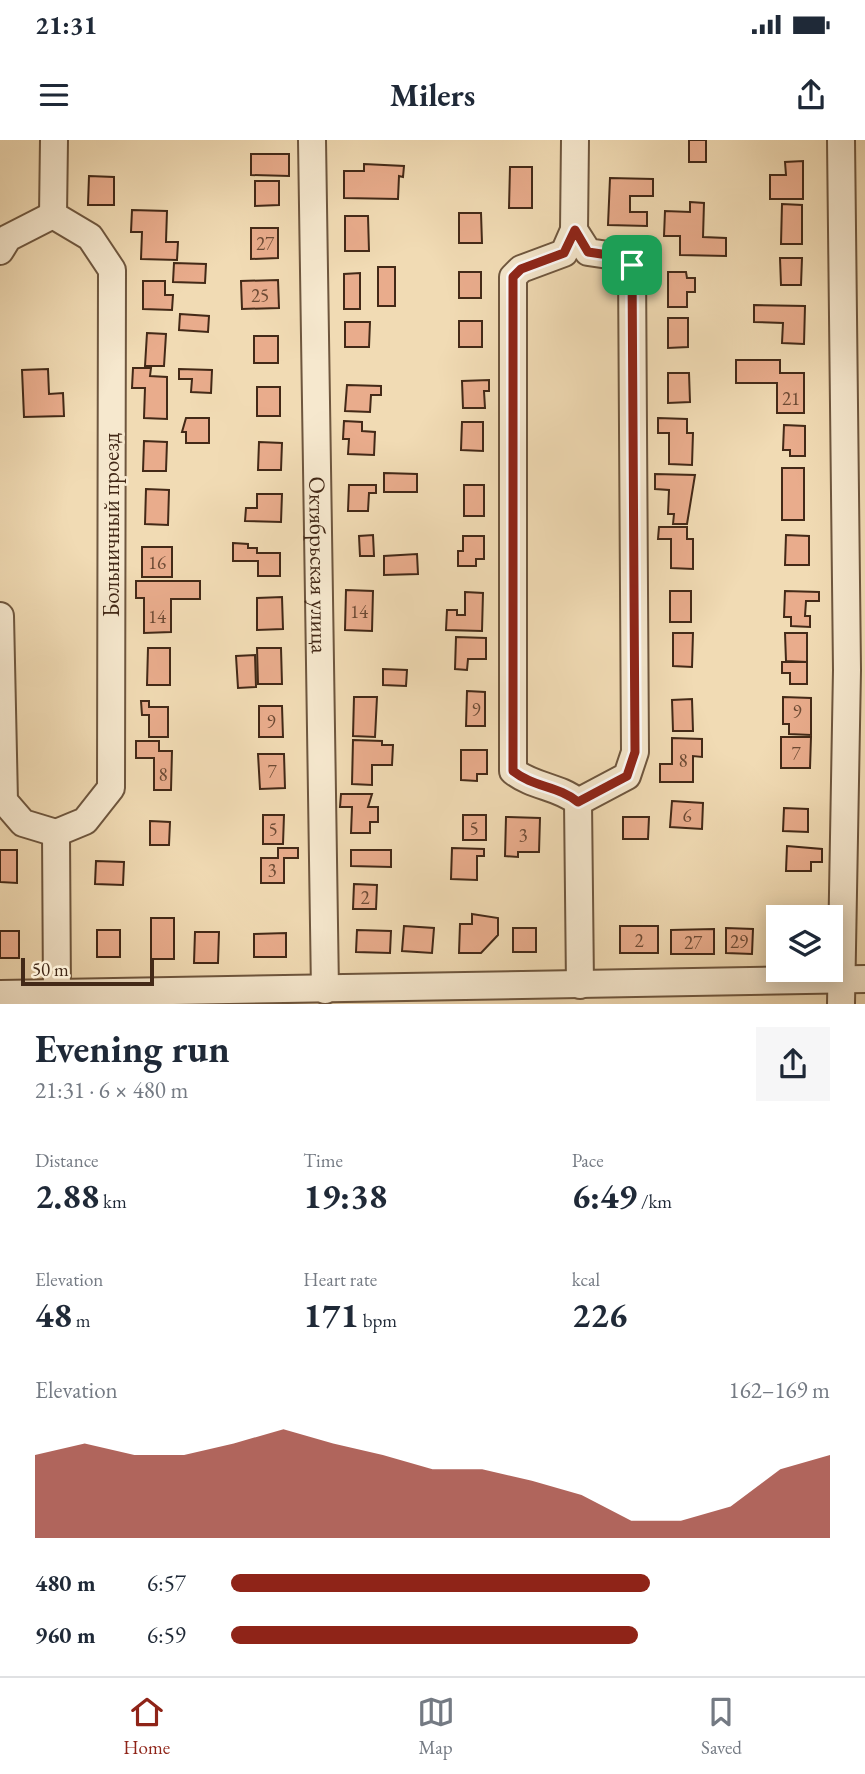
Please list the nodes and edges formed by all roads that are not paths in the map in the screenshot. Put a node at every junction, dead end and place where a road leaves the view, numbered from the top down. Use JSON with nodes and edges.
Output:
{"nodes":[{"id":1,"x":54,"y":140,"type":"edge"},
{"id":2,"x":312,"y":140,"type":"edge"},
{"id":3,"x":575,"y":140,"type":"edge"},
{"id":4,"x":841,"y":140,"type":"edge"},
{"id":5,"x":54,"y":215,"type":"junction"},
{"id":6,"x":575,"y":230,"type":"junction"},
{"id":7,"x":0,"y":251,"type":"edge"},
{"id":8,"x":0,"y":615,"type":"edge"},
{"id":9,"x":856,"y":669,"type":"edge"},
{"id":10,"x":578,"y":802,"type":"junction"},
{"id":11,"x":56,"y":833,"type":"junction"},
{"id":12,"x":580,"y":985,"type":"junction"},
{"id":13,"x":849,"y":988,"type":"edge"},
{"id":14,"x":325,"y":990,"type":"junction"},
{"id":15,"x":0,"y":994,"type":"edge"},
{"id":16,"x":57,"y":995,"type":"junction"},
{"id":17,"x":155,"y":999,"type":"edge"}],
"edges":[{"from":1,"to":5,"type":"street"},
{"from":2,"to":14,"type":"street","name":"Октябрьская улица"},
{"from":3,"to":6,"type":"street"},
{"from":4,"to":9,"type":"street"},
{"from":5,"to":7,"type":"street"},
{"from":5,"to":11,"type":"street","name":"Больничный проезд"},
{"from":6,"to":10,"type":"street"},
{"from":6,"to":10,"type":"street"},
{"from":8,"to":11,"type":"street"},
{"from":9,"to":13,"type":"street"},
{"from":10,"to":12,"type":"street"},
{"from":11,"to":16,"type":"street"},
{"from":12,"to":13,"type":"street"},
{"from":12,"to":14,"type":"street"},
{"from":14,"to":17,"type":"street"},
{"from":15,"to":16,"type":"street"},
{"from":16,"to":17,"type":"street"}]}
